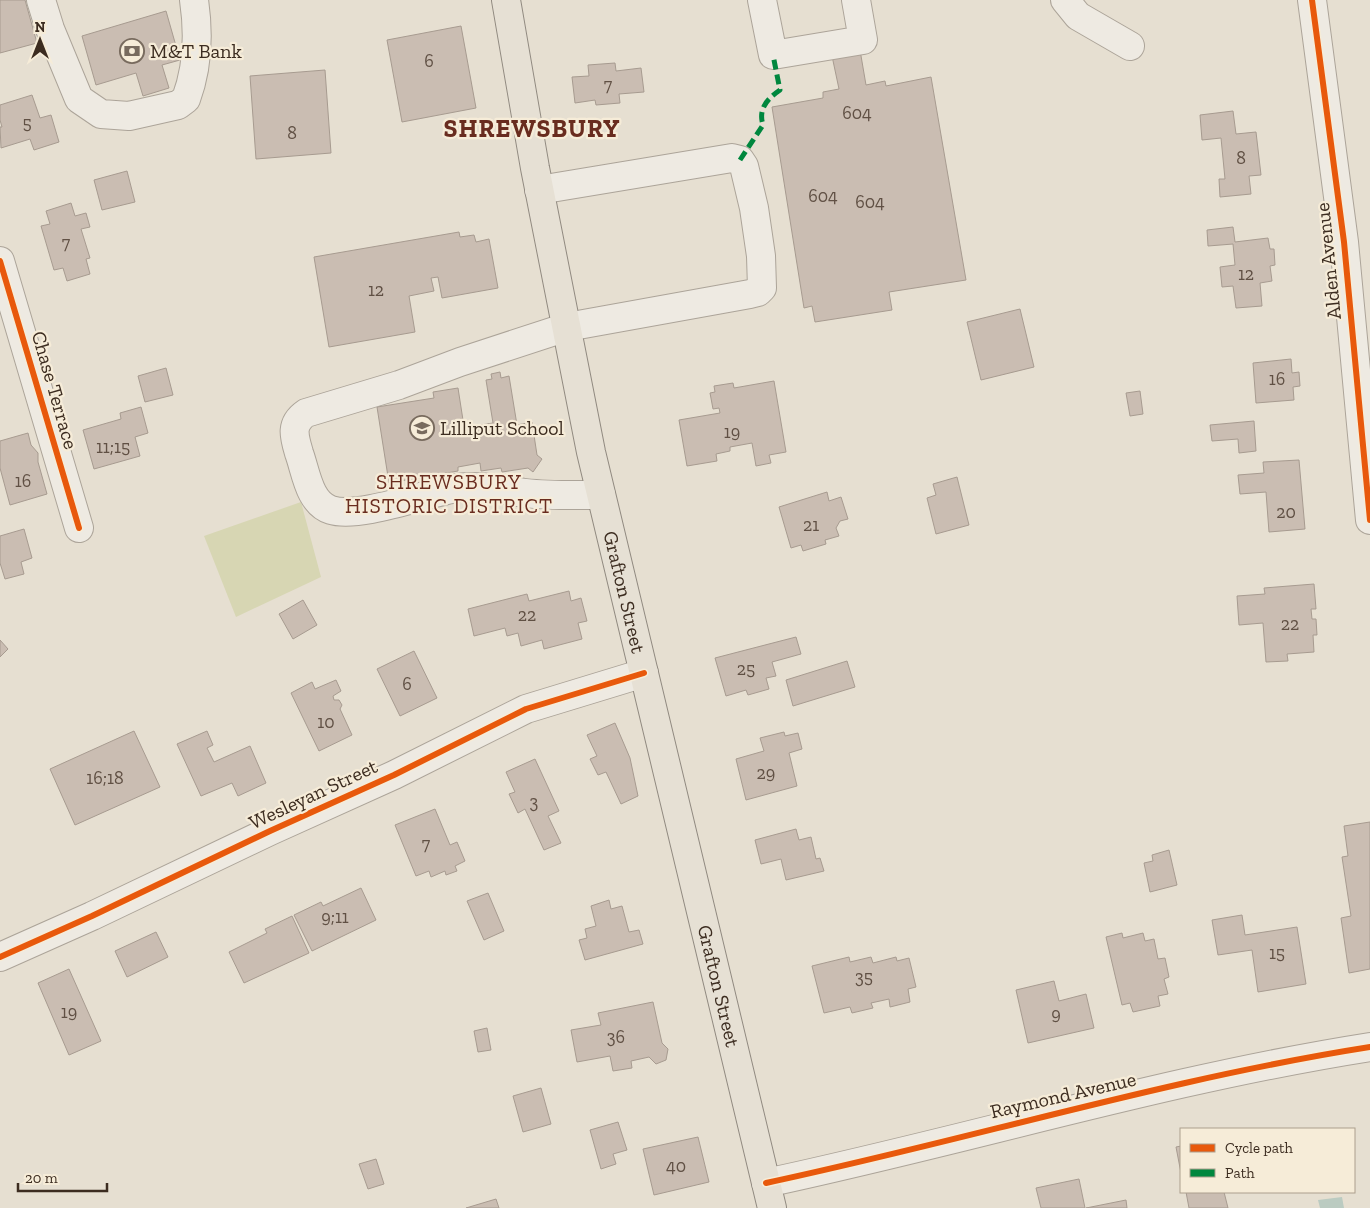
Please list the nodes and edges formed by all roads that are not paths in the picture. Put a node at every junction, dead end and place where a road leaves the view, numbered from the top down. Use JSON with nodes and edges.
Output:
{"nodes":[{"id":1,"x":41,"y":0,"type":"edge"},
{"id":2,"x":197,"y":0,"type":"edge"},
{"id":3,"x":506,"y":0,"type":"edge"},
{"id":4,"x":762,"y":0,"type":"edge"},
{"id":5,"x":856,"y":0,"type":"edge"},
{"id":6,"x":1065,"y":0,"type":"edge"},
{"id":7,"x":1312,"y":0,"type":"edge"},
{"id":8,"x":1130,"y":46,"type":"dead end"},
{"id":9,"x":539,"y":190,"type":"junction"},
{"id":10,"x":0,"y":261,"type":"edge"},
{"id":11,"x":567,"y":327,"type":"junction"},
{"id":12,"x":601,"y":495,"type":"junction"},
{"id":13,"x":1370,"y":520,"type":"edge"},
{"id":14,"x":79,"y":528,"type":"dead end"},
{"id":15,"x":644,"y":673,"type":"junction"},
{"id":16,"x":0,"y":957,"type":"edge"},
{"id":17,"x":1370,"y":1047,"type":"edge"},
{"id":18,"x":769,"y":1196,"type":"edge"}],
"edges":[{"from":1,"to":2,"type":"street"},
{"from":3,"to":9,"type":"main road","name":"Grafton Street"},
{"from":4,"to":5,"type":"street"},
{"from":6,"to":8,"type":"street"},
{"from":7,"to":13,"type":"street","name":"Alden Avenue"},
{"from":9,"to":11,"type":"main road","name":"Grafton Street"},
{"from":9,"to":11,"type":"street"},
{"from":10,"to":14,"type":"street","name":"Chase Terrace"},
{"from":11,"to":12,"type":"main road","name":"Grafton Street"},
{"from":11,"to":12,"type":"street"},
{"from":12,"to":15,"type":"main road","name":"Grafton Street"},
{"from":15,"to":16,"type":"street","name":"Wesleyan Street"},
{"from":15,"to":18,"type":"main road","name":"Grafton Street"},
{"from":17,"to":18,"type":"street","name":"Raymond Avenue"}]}
